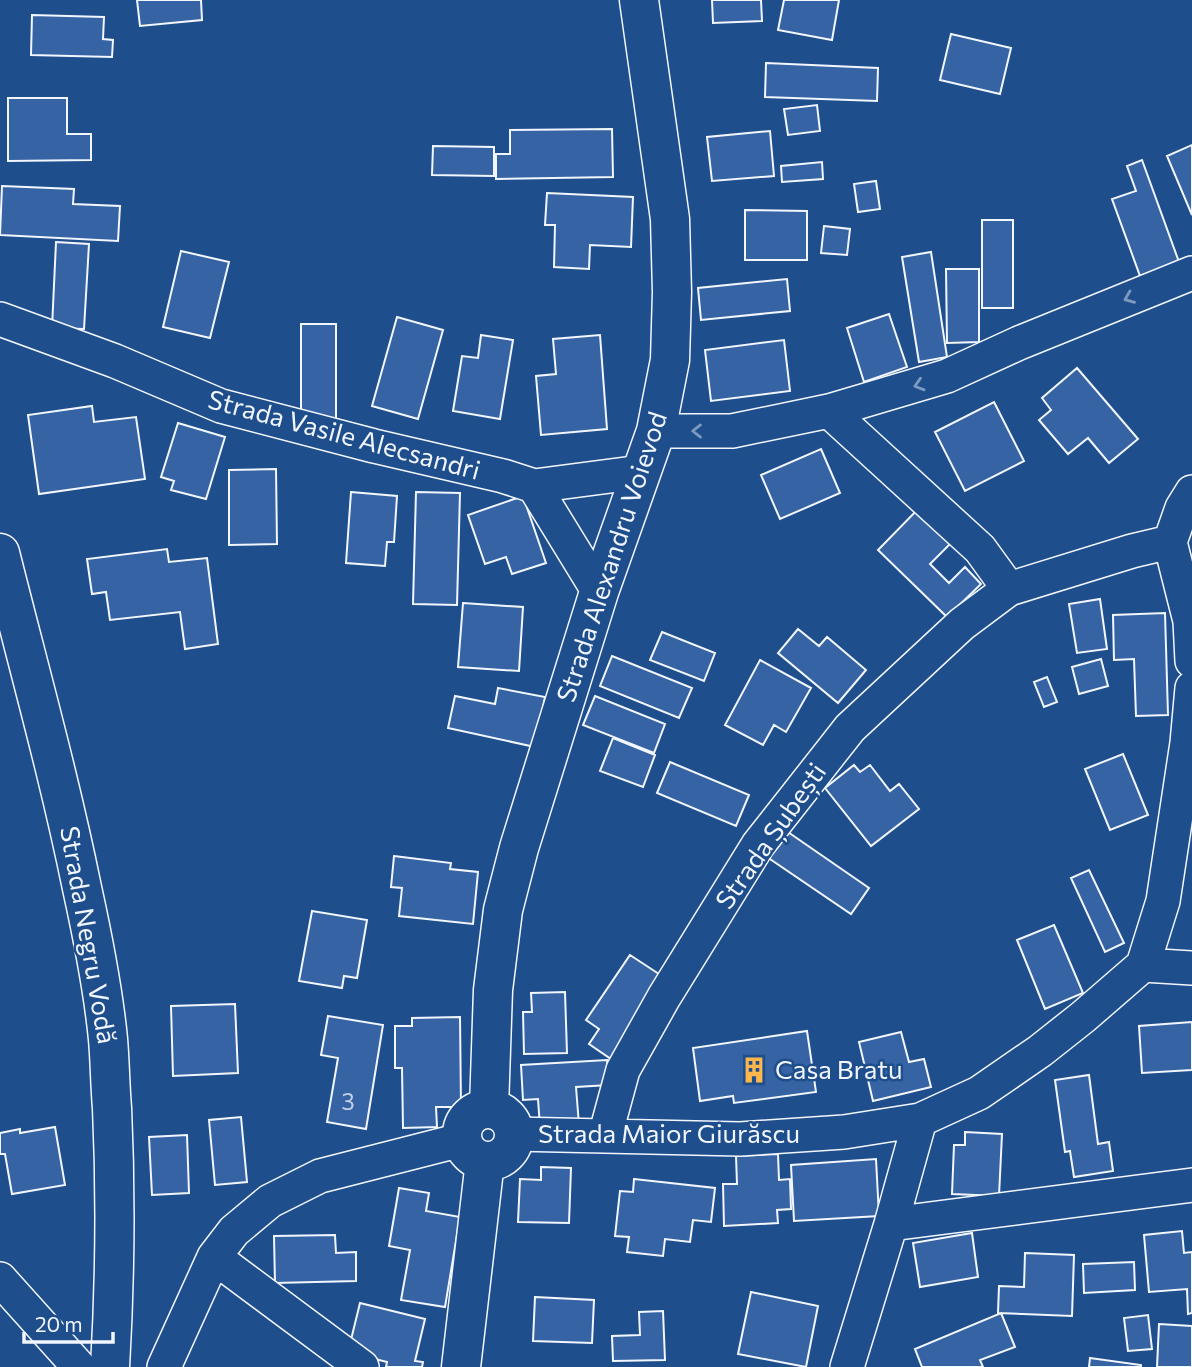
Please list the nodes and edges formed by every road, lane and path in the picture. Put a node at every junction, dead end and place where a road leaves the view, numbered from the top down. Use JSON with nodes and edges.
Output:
{"nodes":[{"id":1,"x":639,"y":0,"type":"edge"},
{"id":2,"x":1192,"y":273,"type":"edge"},
{"id":3,"x":0,"y":319,"type":"edge"},
{"id":4,"x":829,"y":411,"type":"junction"},
{"id":5,"x":656,"y":431,"type":"junction"},
{"id":6,"x":641,"y":472,"type":"junction"},
{"id":7,"x":534,"y":486,"type":"junction"},
{"id":8,"x":1192,"y":492,"type":"edge"},
{"id":9,"x":1170,"y":542,"type":"junction"},
{"id":10,"x":0,"y":553,"type":"edge"},
{"id":11,"x":1009,"y":589,"type":"junction"},
{"id":12,"x":599,"y":592,"type":"junction"},
{"id":13,"x":1192,"y":661,"type":"edge"},
{"id":14,"x":1192,"y":688,"type":"edge"},
{"id":15,"x":1143,"y":965,"type":"junction"},
{"id":16,"x":1192,"y":968,"type":"edge"},
{"id":17,"x":920,"y":1119,"type":"junction"},
{"id":18,"x":502,"y":1121,"type":"junction"},
{"id":19,"x":605,"y":1136,"type":"junction"},
{"id":20,"x":473,"y":1151,"type":"junction"},
{"id":21,"x":1192,"y":1185,"type":"edge"},
{"id":22,"x":891,"y":1224,"type":"junction"},
{"id":23,"x":214,"y":1257,"type":"junction"},
{"id":24,"x":0,"y":1279,"type":"edge"},
{"id":25,"x":79,"y":1367,"type":"edge"},
{"id":26,"x":110,"y":1367,"type":"edge"},
{"id":27,"x":164,"y":1367,"type":"edge"},
{"id":28,"x":362,"y":1367,"type":"edge"},
{"id":29,"x":461,"y":1367,"type":"edge"},
{"id":30,"x":847,"y":1367,"type":"edge"}],
"edges":[{"from":1,"to":5,"type":"main road","name":"Strada Alexandru Voievod"},
{"from":2,"to":4,"type":"street","one_way":true},
{"from":3,"to":7,"type":"street","name":"Strada Vasile Alecsandri"},
{"from":4,"to":5,"type":"street","one_way":true},
{"from":4,"to":11,"type":"street"},
{"from":5,"to":6,"type":"main road","name":"Strada Alexandru Voievod"},
{"from":6,"to":7,"type":"street","name":"Strada Vasile Alecsandri"},
{"from":6,"to":12,"type":"main road","name":"Strada Alexandru Voievod"},
{"from":7,"to":12,"type":"street"},
{"from":8,"to":9,"type":"street"},
{"from":9,"to":11,"type":"street","name":"Strada Șubești"},
{"from":9,"to":13,"type":"street"},
{"from":10,"to":26,"type":"main road","name":"Strada Negru Vodă"},
{"from":11,"to":19,"type":"street","name":"Strada Șubești"},
{"from":12,"to":18,"type":"main road","name":"Strada Alexandru Voievod"},
{"from":14,"to":15,"type":"street"},
{"from":15,"to":16,"type":"street"},
{"from":15,"to":17,"type":"street","name":"Strada Maior Giurăscu"},
{"from":17,"to":19,"type":"street","name":"Strada Maior Giurăscu"},
{"from":17,"to":22,"type":"street"},
{"from":18,"to":19,"type":"street","name":"Strada Maior Giurăscu"},
{"from":18,"to":20,"type":"main road"},
{"from":20,"to":23,"type":"street"},
{"from":20,"to":29,"type":"main road"},
{"from":21,"to":22,"type":"street"},
{"from":22,"to":30,"type":"street"},
{"from":23,"to":27,"type":"street"},
{"from":23,"to":28,"type":"street"},
{"from":24,"to":25,"type":"street"}]}
